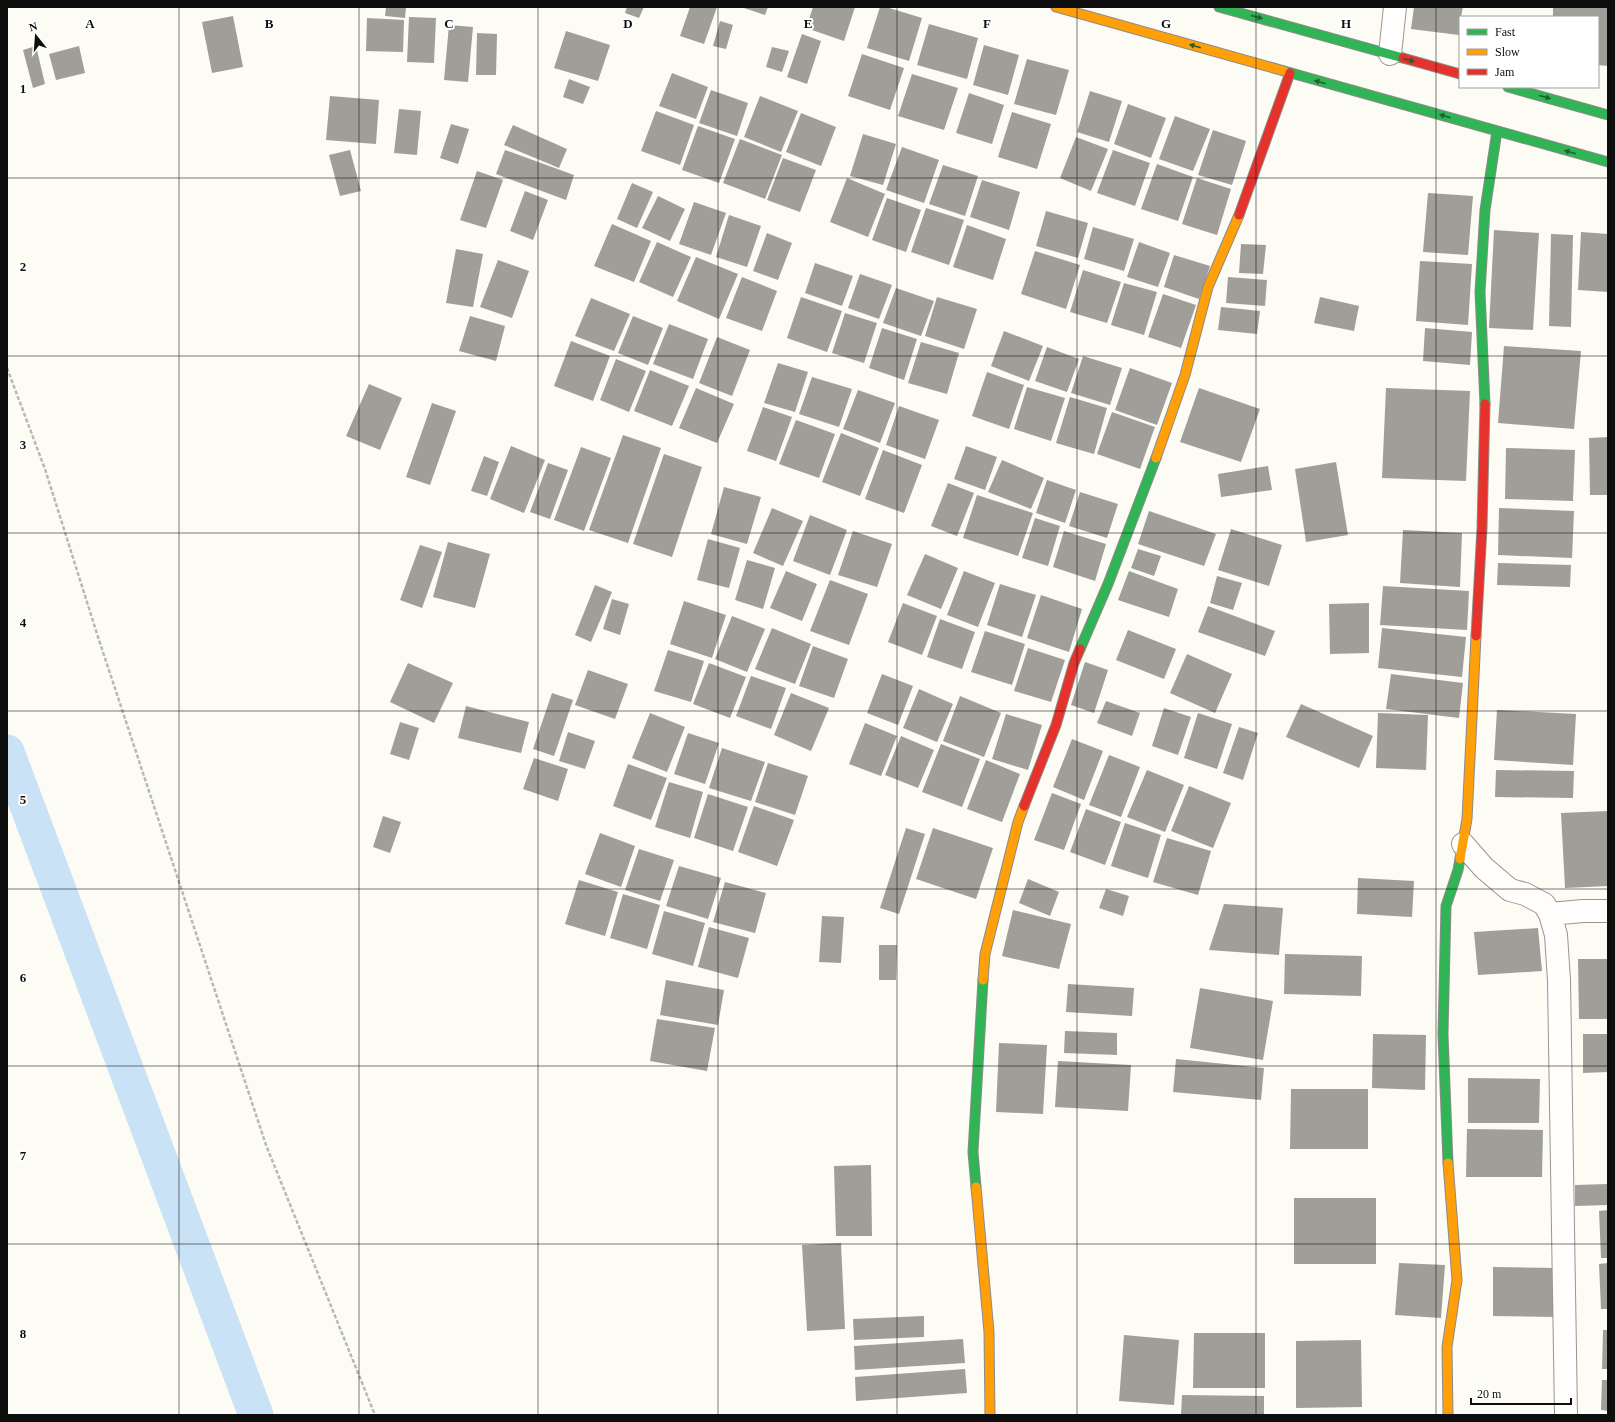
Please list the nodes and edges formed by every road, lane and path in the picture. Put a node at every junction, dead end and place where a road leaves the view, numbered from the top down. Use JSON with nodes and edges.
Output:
{"nodes":[{"id":1,"x":1056,"y":7,"type":"edge"},
{"id":2,"x":1219,"y":7,"type":"edge"},
{"id":3,"x":1395,"y":7,"type":"edge"},
{"id":4,"x":1390,"y":54,"type":"junction"},
{"id":5,"x":1290,"y":73,"type":"junction"},
{"id":6,"x":1459,"y":74,"type":"edge"},
{"id":7,"x":1512,"y":88,"type":"edge"},
{"id":8,"x":1608,"y":115,"type":"edge"},
{"id":9,"x":1497,"y":131,"type":"junction"},
{"id":10,"x":1608,"y":162,"type":"edge"},
{"id":11,"x":7,"y":368,"type":"edge"},
{"id":12,"x":1463,"y":844,"type":"junction"},
{"id":13,"x":1608,"y":911,"type":"edge"},
{"id":14,"x":1550,"y":914,"type":"junction"},
{"id":15,"x":375,"y":1415,"type":"edge"},
{"id":16,"x":990,"y":1415,"type":"edge"},
{"id":17,"x":1448,"y":1415,"type":"edge"},
{"id":18,"x":1566,"y":1415,"type":"edge"}],
"edges":[{"from":5,"to":1,"type":"main road","one_way":true},
{"from":2,"to":4,"type":"main road","one_way":true},
{"from":3,"to":4,"type":"street"},
{"from":4,"to":6,"type":"main road","one_way":true},
{"from":9,"to":5,"type":"main road","one_way":true},
{"from":5,"to":16,"type":"main road"},
{"from":7,"to":8,"type":"main road","one_way":true},
{"from":10,"to":9,"type":"main road","one_way":true},
{"from":9,"to":12,"type":"main road"},
{"from":11,"to":15,"type":"path"},
{"from":12,"to":14,"type":"street"},
{"from":12,"to":17,"type":"main road"},
{"from":13,"to":14,"type":"street"},
{"from":14,"to":18,"type":"street"}]}
